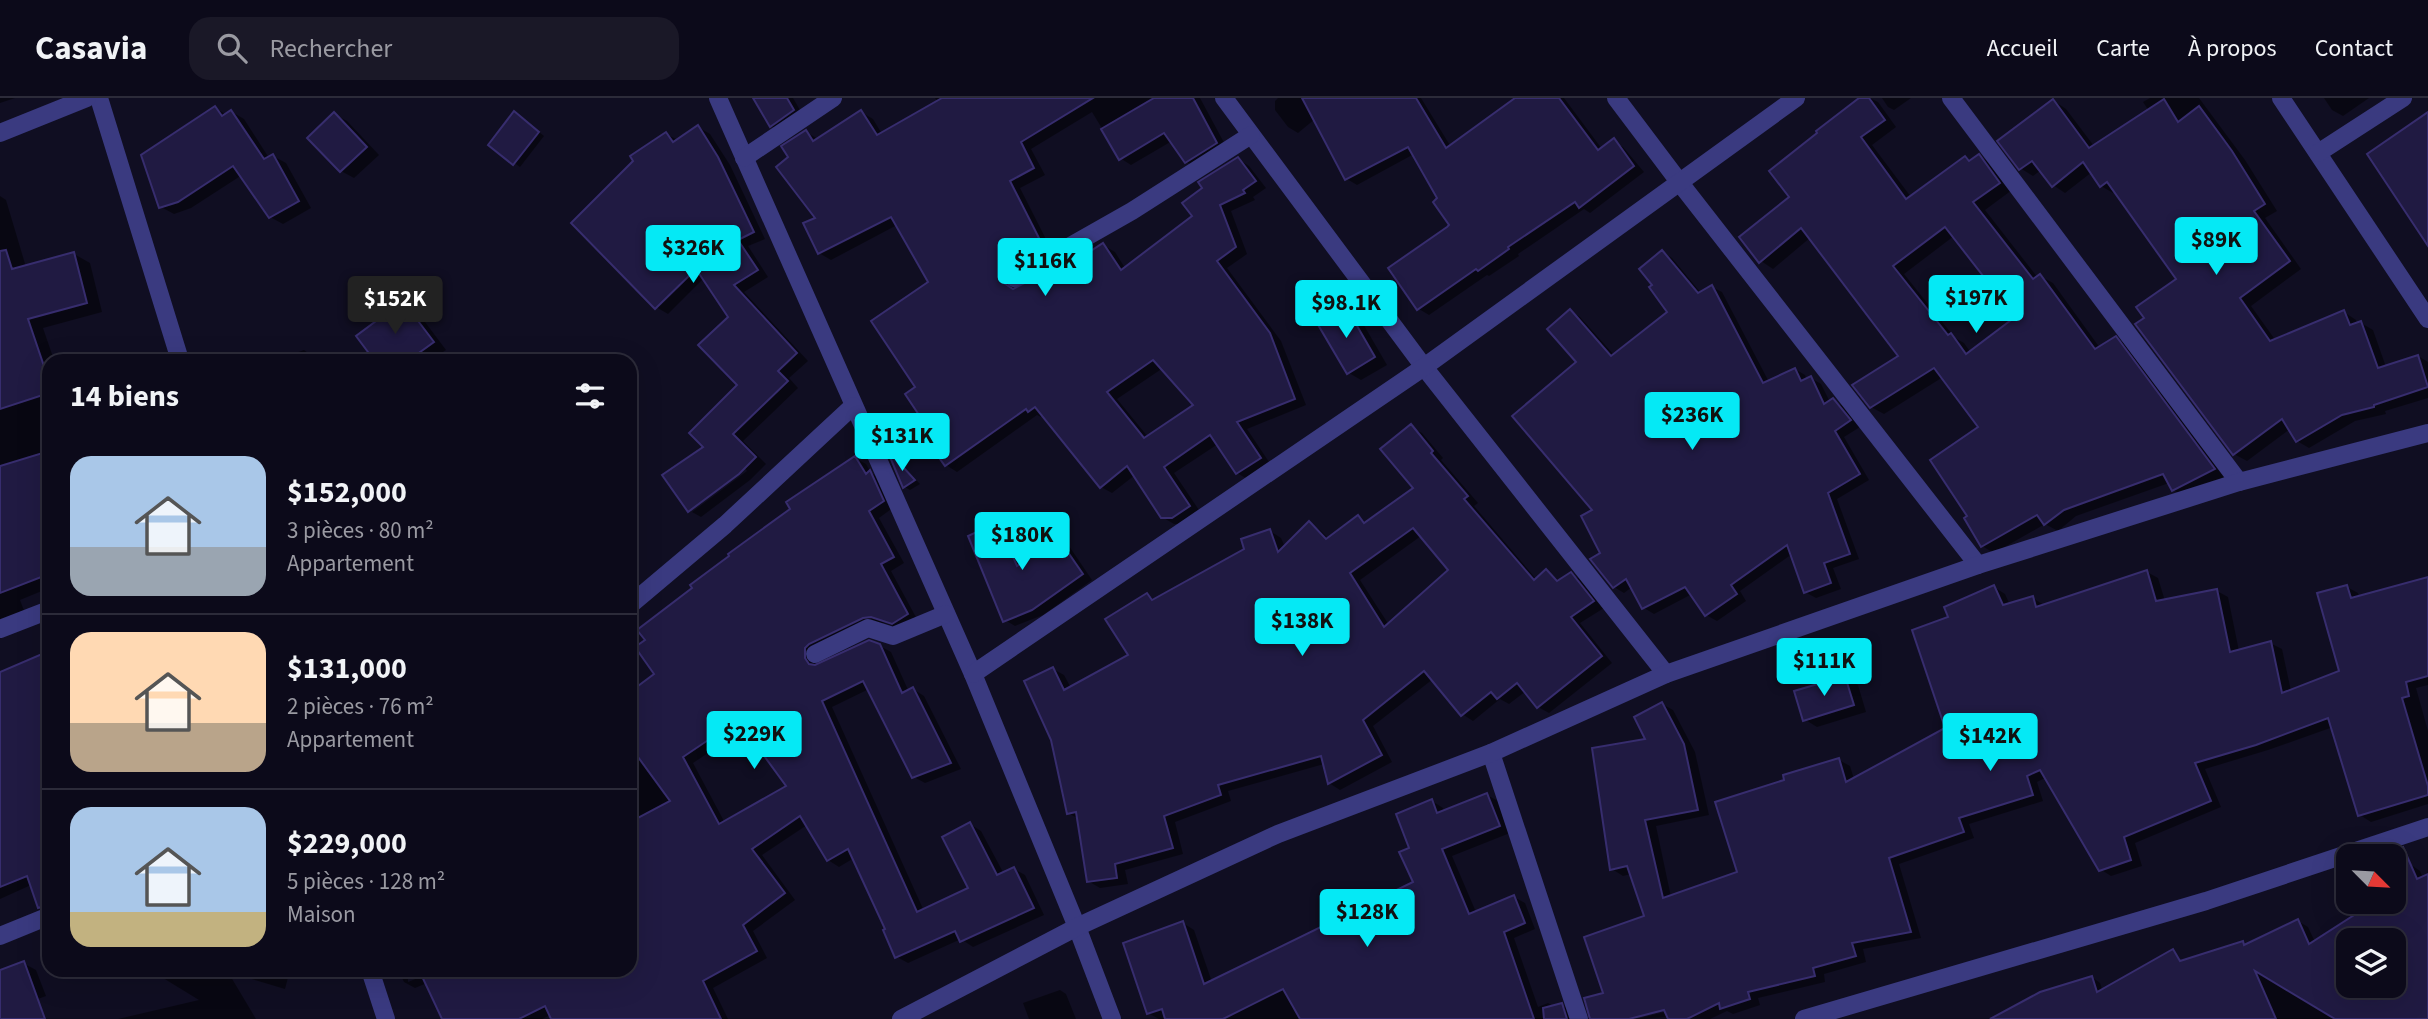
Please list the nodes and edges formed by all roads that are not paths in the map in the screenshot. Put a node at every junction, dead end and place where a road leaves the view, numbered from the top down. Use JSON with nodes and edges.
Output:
{"nodes":[{"id":1,"x":87,"y":98,"type":"edge"},
{"id":2,"x":99,"y":98,"type":"edge"},
{"id":3,"x":718,"y":98,"type":"edge"},
{"id":4,"x":832,"y":98,"type":"edge"},
{"id":5,"x":1224,"y":98,"type":"edge"},
{"id":6,"x":1616,"y":98,"type":"edge"},
{"id":7,"x":1796,"y":98,"type":"edge"},
{"id":8,"x":1951,"y":98,"type":"edge"},
{"id":9,"x":2281,"y":98,"type":"edge"},
{"id":10,"x":2403,"y":98,"type":"edge"},
{"id":11,"x":0,"y":133,"type":"edge"},
{"id":12,"x":1251,"y":135,"type":"junction"},
{"id":13,"x":2318,"y":153,"type":"junction"},
{"id":14,"x":744,"y":158,"type":"junction"},
{"id":15,"x":1680,"y":183,"type":"junction"},
{"id":16,"x":1014,"y":278,"type":"dead end"},
{"id":17,"x":2428,"y":319,"type":"edge"},
{"id":18,"x":178,"y":354,"type":"edge"},
{"id":19,"x":1424,"y":367,"type":"junction"},
{"id":20,"x":853,"y":406,"type":"junction"},
{"id":21,"x":2428,"y":433,"type":"edge"},
{"id":22,"x":2239,"y":482,"type":"junction"},
{"id":23,"x":1978,"y":565,"type":"junction"},
{"id":24,"x":637,"y":599,"type":"edge"},
{"id":25,"x":42,"y":613,"type":"edge"},
{"id":26,"x":946,"y":614,"type":"junction"},
{"id":27,"x":0,"y":629,"type":"edge"},
{"id":28,"x":815,"y":654,"type":"dead end"},
{"id":29,"x":973,"y":674,"type":"junction"},
{"id":30,"x":1666,"y":674,"type":"junction"},
{"id":31,"x":1491,"y":753,"type":"junction"},
{"id":32,"x":2428,"y":827,"type":"edge"},
{"id":33,"x":42,"y":919,"type":"edge"},
{"id":34,"x":1077,"y":927,"type":"junction"},
{"id":35,"x":0,"y":936,"type":"edge"},
{"id":36,"x":372,"y":977,"type":"edge"},
{"id":37,"x":386,"y":1019,"type":"edge"},
{"id":38,"x":901,"y":1019,"type":"edge"},
{"id":39,"x":1112,"y":1019,"type":"edge"},
{"id":40,"x":1579,"y":1019,"type":"edge"},
{"id":41,"x":1804,"y":1019,"type":"edge"}],
"edges":[{"from":1,"to":11,"type":"street"},
{"from":2,"to":18,"type":"street"},
{"from":3,"to":14,"type":"street"},
{"from":4,"to":14,"type":"street"},
{"from":5,"to":12,"type":"street"},
{"from":6,"to":15,"type":"street"},
{"from":7,"to":15,"type":"street"},
{"from":8,"to":22,"type":"street"},
{"from":9,"to":13,"type":"street"},
{"from":10,"to":13,"type":"street"},
{"from":12,"to":16,"type":"street"},
{"from":12,"to":19,"type":"street"},
{"from":13,"to":17,"type":"street"},
{"from":14,"to":20,"type":"street"},
{"from":15,"to":19,"type":"street"},
{"from":15,"to":23,"type":"street"},
{"from":19,"to":29,"type":"street"},
{"from":19,"to":30,"type":"street"},
{"from":20,"to":24,"type":"street"},
{"from":20,"to":26,"type":"street"},
{"from":21,"to":22,"type":"street"},
{"from":22,"to":23,"type":"street"},
{"from":23,"to":30,"type":"street"},
{"from":25,"to":27,"type":"street"},
{"from":26,"to":28,"type":"street"},
{"from":26,"to":29,"type":"street"},
{"from":29,"to":34,"type":"street"},
{"from":30,"to":31,"type":"street"},
{"from":31,"to":34,"type":"street"},
{"from":31,"to":40,"type":"street"},
{"from":32,"to":41,"type":"street"},
{"from":33,"to":35,"type":"street"},
{"from":34,"to":38,"type":"street"},
{"from":34,"to":39,"type":"street"},
{"from":36,"to":37,"type":"street"}]}
